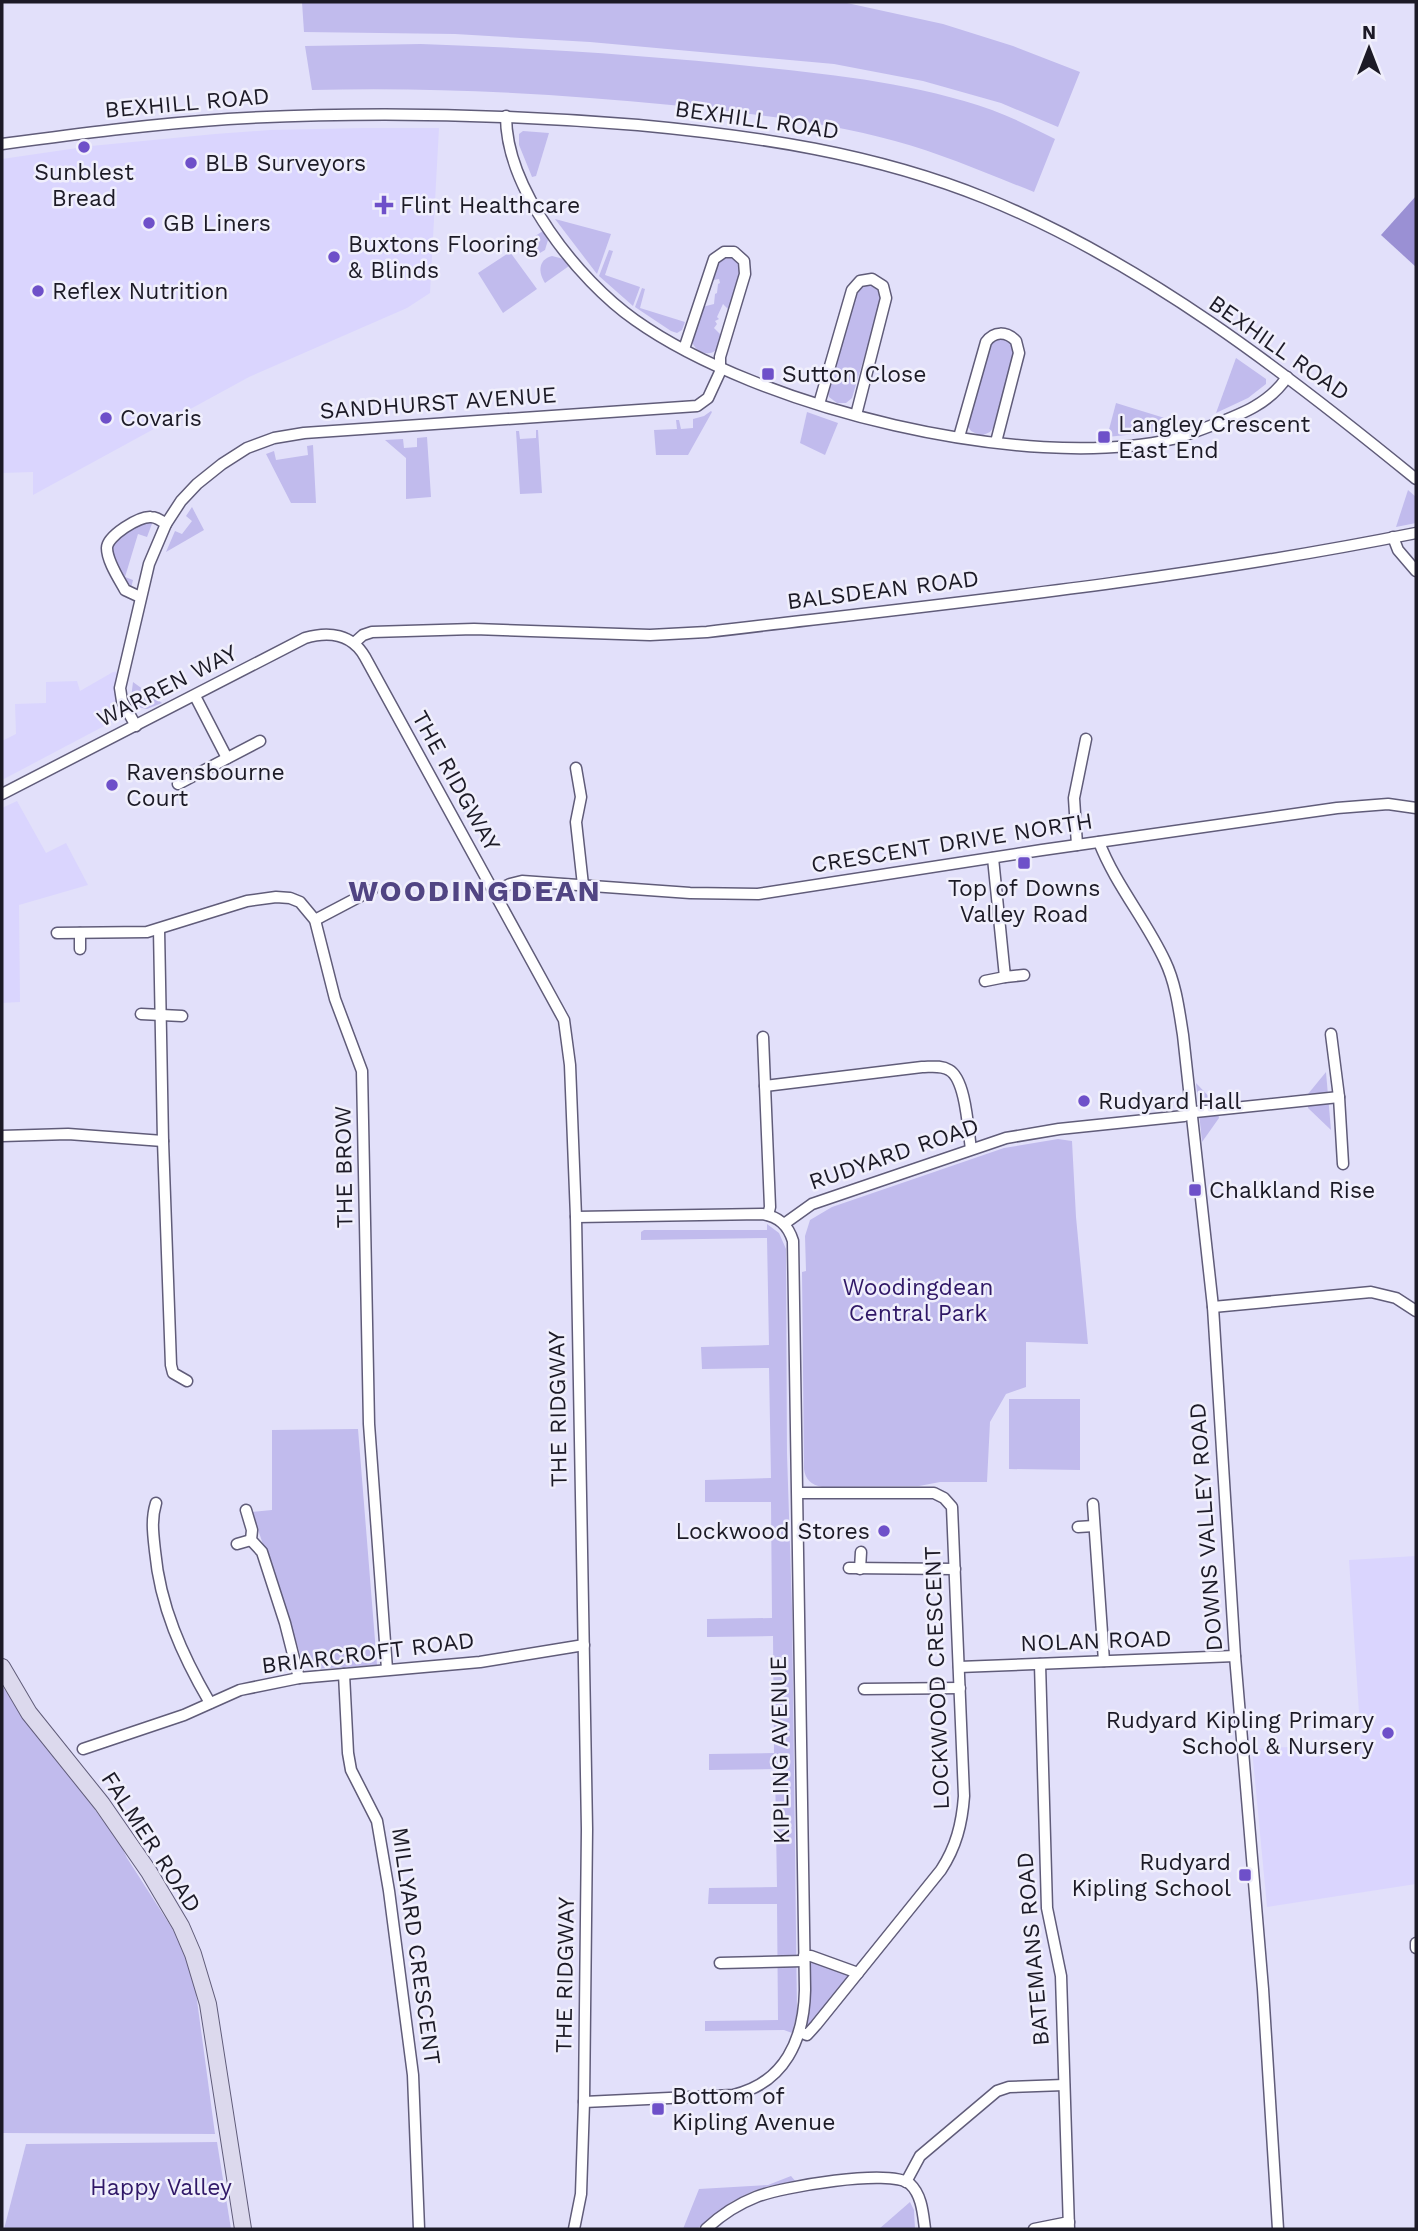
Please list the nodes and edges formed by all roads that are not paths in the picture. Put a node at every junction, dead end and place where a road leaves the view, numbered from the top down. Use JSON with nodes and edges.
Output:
{"nodes":[{"id":1,"x":506,"y":116,"type":"junction"},
{"id":2,"x":2,"y":144,"type":"edge"},
{"id":3,"x":684,"y":349,"type":"junction"},
{"id":4,"x":720,"y":366,"type":"junction"},
{"id":5,"x":1287,"y":377,"type":"junction"},
{"id":6,"x":819,"y":404,"type":"junction"},
{"id":7,"x":856,"y":415,"type":"junction"},
{"id":8,"x":959,"y":437,"type":"junction"},
{"id":9,"x":996,"y":442,"type":"junction"},
{"id":10,"x":1416,"y":479,"type":"edge"},
{"id":11,"x":166,"y":524,"type":"junction"},
{"id":12,"x":1416,"y":533,"type":"edge"},
{"id":13,"x":1393,"y":537,"type":"junction"},
{"id":14,"x":1416,"y":571,"type":"edge"},
{"id":15,"x":140,"y":597,"type":"junction"},
{"id":16,"x":354,"y":643,"type":"junction"},
{"id":17,"x":195,"y":696,"type":"junction"},
{"id":18,"x":136,"y":726,"type":"junction"},
{"id":19,"x":1086,"y":739,"type":"dead end"},
{"id":20,"x":260,"y":741,"type":"dead end"},
{"id":21,"x":1083,"y":753,"type":"junction"},
{"id":22,"x":1069,"y":754,"type":"dead end"},
{"id":23,"x":227,"y":758,"type":"junction"},
{"id":24,"x":576,"y":768,"type":"dead end"},
{"id":25,"x":579,"y":783,"type":"junction"},
{"id":26,"x":178,"y":784,"type":"dead end"},
{"id":27,"x":566,"y":784,"type":"dead end"},
{"id":28,"x":2,"y":794,"type":"edge"},
{"id":29,"x":1416,"y":808,"type":"edge"},
{"id":30,"x":1099,"y":842,"type":"junction"},
{"id":31,"x":1077,"y":845,"type":"junction"},
{"id":32,"x":993,"y":858,"type":"junction"},
{"id":33,"x":583,"y":885,"type":"junction"},
{"id":34,"x":372,"y":890,"type":"dead end"},
{"id":35,"x":494,"y":892,"type":"junction"},
{"id":36,"x":316,"y":920,"type":"junction"},
{"id":37,"x":159,"y":929,"type":"junction"},
{"id":38,"x":57,"y":933,"type":"dead end"},
{"id":39,"x":80,"y":933,"type":"junction"},
{"id":40,"x":80,"y":949,"type":"dead end"},
{"id":41,"x":1024,"y":975,"type":"dead end"},
{"id":42,"x":1006,"y":977,"type":"junction"},
{"id":43,"x":985,"y":981,"type":"dead end"},
{"id":44,"x":141,"y":1014,"type":"dead end"},
{"id":45,"x":162,"y":1014,"type":"junction"},
{"id":46,"x":182,"y":1016,"type":"dead end"},
{"id":47,"x":1331,"y":1034,"type":"dead end"},
{"id":48,"x":763,"y":1037,"type":"dead end"},
{"id":49,"x":765,"y":1086,"type":"junction"},
{"id":50,"x":1339,"y":1097,"type":"junction"},
{"id":51,"x":1190,"y":1114,"type":"junction"},
{"id":52,"x":2,"y":1136,"type":"edge"},
{"id":53,"x":163,"y":1141,"type":"junction"},
{"id":54,"x":971,"y":1149,"type":"junction"},
{"id":55,"x":1343,"y":1164,"type":"dead end"},
{"id":56,"x":768,"y":1215,"type":"junction"},
{"id":57,"x":576,"y":1217,"type":"junction"},
{"id":58,"x":784,"y":1224,"type":"junction"},
{"id":59,"x":1213,"y":1307,"type":"junction"},
{"id":60,"x":1416,"y":1311,"type":"edge"},
{"id":61,"x":187,"y":1381,"type":"dead end"},
{"id":62,"x":799,"y":1493,"type":"junction"},
{"id":63,"x":156,"y":1503,"type":"dead end"},
{"id":64,"x":1093,"y":1504,"type":"dead end"},
{"id":65,"x":246,"y":1510,"type":"dead end"},
{"id":66,"x":1094,"y":1526,"type":"junction"},
{"id":67,"x":1078,"y":1527,"type":"dead end"},
{"id":68,"x":251,"y":1541,"type":"junction"},
{"id":69,"x":237,"y":1544,"type":"dead end"},
{"id":70,"x":861,"y":1552,"type":"dead end"},
{"id":71,"x":955,"y":1569,"type":"junction"},
{"id":72,"x":584,"y":1646,"type":"junction"},
{"id":73,"x":1235,"y":1656,"type":"junction"},
{"id":74,"x":1104,"y":1661,"type":"junction"},
{"id":75,"x":1040,"y":1664,"type":"junction"},
{"id":76,"x":2,"y":1667,"type":"edge"},
{"id":77,"x":959,"y":1667,"type":"junction"},
{"id":78,"x":387,"y":1670,"type":"junction"},
{"id":79,"x":344,"y":1674,"type":"junction"},
{"id":80,"x":299,"y":1678,"type":"junction"},
{"id":81,"x":960,"y":1688,"type":"junction"},
{"id":82,"x":864,"y":1689,"type":"dead end"},
{"id":83,"x":210,"y":1703,"type":"junction"},
{"id":84,"x":83,"y":1749,"type":"dead end"},
{"id":85,"x":804,"y":1959,"type":"junction"},
{"id":86,"x":719,"y":1963,"type":"dead end"},
{"id":87,"x":858,"y":1973,"type":"junction"},
{"id":88,"x":800,"y":2032,"type":"junction"},
{"id":89,"x":1064,"y":2085,"type":"junction"},
{"id":90,"x":584,"y":2102,"type":"junction"},
{"id":91,"x":906,"y":2182,"type":"junction"},
{"id":92,"x":1069,"y":2226,"type":"edge"},
{"id":93,"x":243,"y":2229,"type":"edge"},
{"id":94,"x":419,"y":2229,"type":"edge"},
{"id":95,"x":574,"y":2229,"type":"edge"},
{"id":96,"x":706,"y":2229,"type":"edge"},
{"id":97,"x":925,"y":2229,"type":"edge"},
{"id":98,"x":1034,"y":2229,"type":"edge"},
{"id":99,"x":1278,"y":2229,"type":"edge"}],
"edges":[{"from":1,"to":2,"type":"street","name":"BEXHILL ROAD"},
{"from":1,"to":3,"type":"street"},
{"from":1,"to":5,"type":"street","name":"BEXHILL ROAD"},
{"from":3,"to":4,"type":"street"},
{"from":3,"to":4,"type":"street","name":"SANDHURST AVENUE"},
{"from":4,"to":6,"type":"street"},
{"from":4,"to":11,"type":"street","name":"SANDHURST AVENUE"},
{"from":5,"to":9,"type":"street"},
{"from":5,"to":10,"type":"street","name":"BEXHILL ROAD"},
{"from":6,"to":7,"type":"street"},
{"from":6,"to":7,"type":"street"},
{"from":7,"to":8,"type":"street"},
{"from":8,"to":9,"type":"street"},
{"from":8,"to":9,"type":"street"},
{"from":11,"to":15,"type":"street","name":"SANDHURST AVENUE"},
{"from":11,"to":15,"type":"street"},
{"from":12,"to":13,"type":"street","name":"BALSDEAN ROAD"},
{"from":13,"to":14,"type":"street"},
{"from":13,"to":16,"type":"street","name":"BALSDEAN ROAD"},
{"from":15,"to":18,"type":"street","name":"SANDHURST AVENUE"},
{"from":16,"to":17,"type":"street","name":"WARREN WAY"},
{"from":16,"to":35,"type":"street","name":"THE RIDGWAY"},
{"from":17,"to":18,"type":"street","name":"WARREN WAY"},
{"from":17,"to":23,"type":"street"},
{"from":18,"to":28,"type":"street","name":"WARREN WAY"},
{"from":19,"to":21,"type":"street"},
{"from":20,"to":23,"type":"street"},
{"from":21,"to":22,"type":"street"},
{"from":21,"to":31,"type":"street"},
{"from":23,"to":26,"type":"street"},
{"from":24,"to":25,"type":"street"},
{"from":25,"to":27,"type":"street"},
{"from":25,"to":33,"type":"street"},
{"from":29,"to":30,"type":"street","name":"CRESCENT DRIVE NORTH"},
{"from":30,"to":31,"type":"street","name":"CRESCENT DRIVE NORTH"},
{"from":30,"to":51,"type":"street","name":"DOWNS VALLEY ROAD"},
{"from":31,"to":32,"type":"street","name":"CRESCENT DRIVE NORTH"},
{"from":32,"to":33,"type":"street","name":"CRESCENT DRIVE NORTH"},
{"from":32,"to":42,"type":"street"},
{"from":33,"to":35,"type":"street","name":"CRESCENT DRIVE NORTH"},
{"from":34,"to":36,"type":"street"},
{"from":35,"to":57,"type":"street","name":"THE RIDGWAY"},
{"from":36,"to":37,"type":"street"},
{"from":36,"to":78,"type":"street","name":"THE BROW"},
{"from":37,"to":39,"type":"street"},
{"from":37,"to":45,"type":"street"},
{"from":38,"to":39,"type":"street"},
{"from":39,"to":40,"type":"street"},
{"from":41,"to":42,"type":"street"},
{"from":42,"to":43,"type":"street"},
{"from":44,"to":45,"type":"street"},
{"from":45,"to":46,"type":"street"},
{"from":45,"to":53,"type":"street"},
{"from":47,"to":50,"type":"street"},
{"from":48,"to":49,"type":"street"},
{"from":49,"to":54,"type":"street"},
{"from":49,"to":56,"type":"street"},
{"from":50,"to":51,"type":"street","name":"RUDYARD ROAD"},
{"from":50,"to":55,"type":"street"},
{"from":51,"to":54,"type":"street","name":"RUDYARD ROAD"},
{"from":51,"to":59,"type":"street","name":"DOWNS VALLEY ROAD"},
{"from":52,"to":53,"type":"street"},
{"from":53,"to":61,"type":"street"},
{"from":54,"to":58,"type":"street","name":"RUDYARD ROAD"},
{"from":56,"to":57,"type":"street"},
{"from":56,"to":58,"type":"street"},
{"from":57,"to":72,"type":"street","name":"THE RIDGWAY"},
{"from":58,"to":62,"type":"street","name":"KIPLING AVENUE"},
{"from":59,"to":60,"type":"street"},
{"from":59,"to":73,"type":"street","name":"DOWNS VALLEY ROAD"},
{"from":62,"to":71,"type":"street","name":"LOCKWOOD CRESCENT"},
{"from":62,"to":85,"type":"street","name":"KIPLING AVENUE"},
{"from":63,"to":83,"type":"street"},
{"from":64,"to":66,"type":"street"},
{"from":65,"to":68,"type":"street"},
{"from":66,"to":67,"type":"street"},
{"from":66,"to":74,"type":"street"},
{"from":68,"to":69,"type":"street"},
{"from":68,"to":80,"type":"street"},
{"from":70,"to":71,"type":"street"},
{"from":71,"to":77,"type":"street","name":"LOCKWOOD CRESCENT"},
{"from":72,"to":78,"type":"street","name":"BRIARCROFT ROAD"},
{"from":72,"to":90,"type":"street","name":"THE RIDGWAY"},
{"from":73,"to":74,"type":"street","name":"NOLAN ROAD"},
{"from":73,"to":99,"type":"street","name":"DOWNS VALLEY ROAD"},
{"from":74,"to":75,"type":"street","name":"NOLAN ROAD"},
{"from":75,"to":77,"type":"street","name":"NOLAN ROAD"},
{"from":75,"to":89,"type":"street","name":"BATEMANS ROAD"},
{"from":76,"to":93,"type":"main road","name":"FALMER ROAD"},
{"from":77,"to":81,"type":"street","name":"LOCKWOOD CRESCENT"},
{"from":78,"to":79,"type":"street","name":"BRIARCROFT ROAD"},
{"from":79,"to":80,"type":"street","name":"BRIARCROFT ROAD"},
{"from":79,"to":94,"type":"street","name":"MILLYARD CRESCENT"},
{"from":80,"to":83,"type":"street","name":"BRIARCROFT ROAD"},
{"from":81,"to":82,"type":"street"},
{"from":81,"to":87,"type":"street","name":"LOCKWOOD CRESCENT"},
{"from":83,"to":84,"type":"street","name":"BRIARCROFT ROAD"},
{"from":85,"to":86,"type":"street"},
{"from":85,"to":87,"type":"street"},
{"from":85,"to":88,"type":"street","name":"KIPLING AVENUE"},
{"from":87,"to":88,"type":"street","name":"LOCKWOOD CRESCENT"},
{"from":88,"to":90,"type":"street","name":"KIPLING AVENUE"},
{"from":89,"to":91,"type":"street"},
{"from":89,"to":92,"type":"street","name":"BATEMANS ROAD"},
{"from":90,"to":95,"type":"street","name":"THE RIDGWAY"},
{"from":91,"to":96,"type":"street"},
{"from":91,"to":97,"type":"street"},
{"from":92,"to":98,"type":"street"}]}
